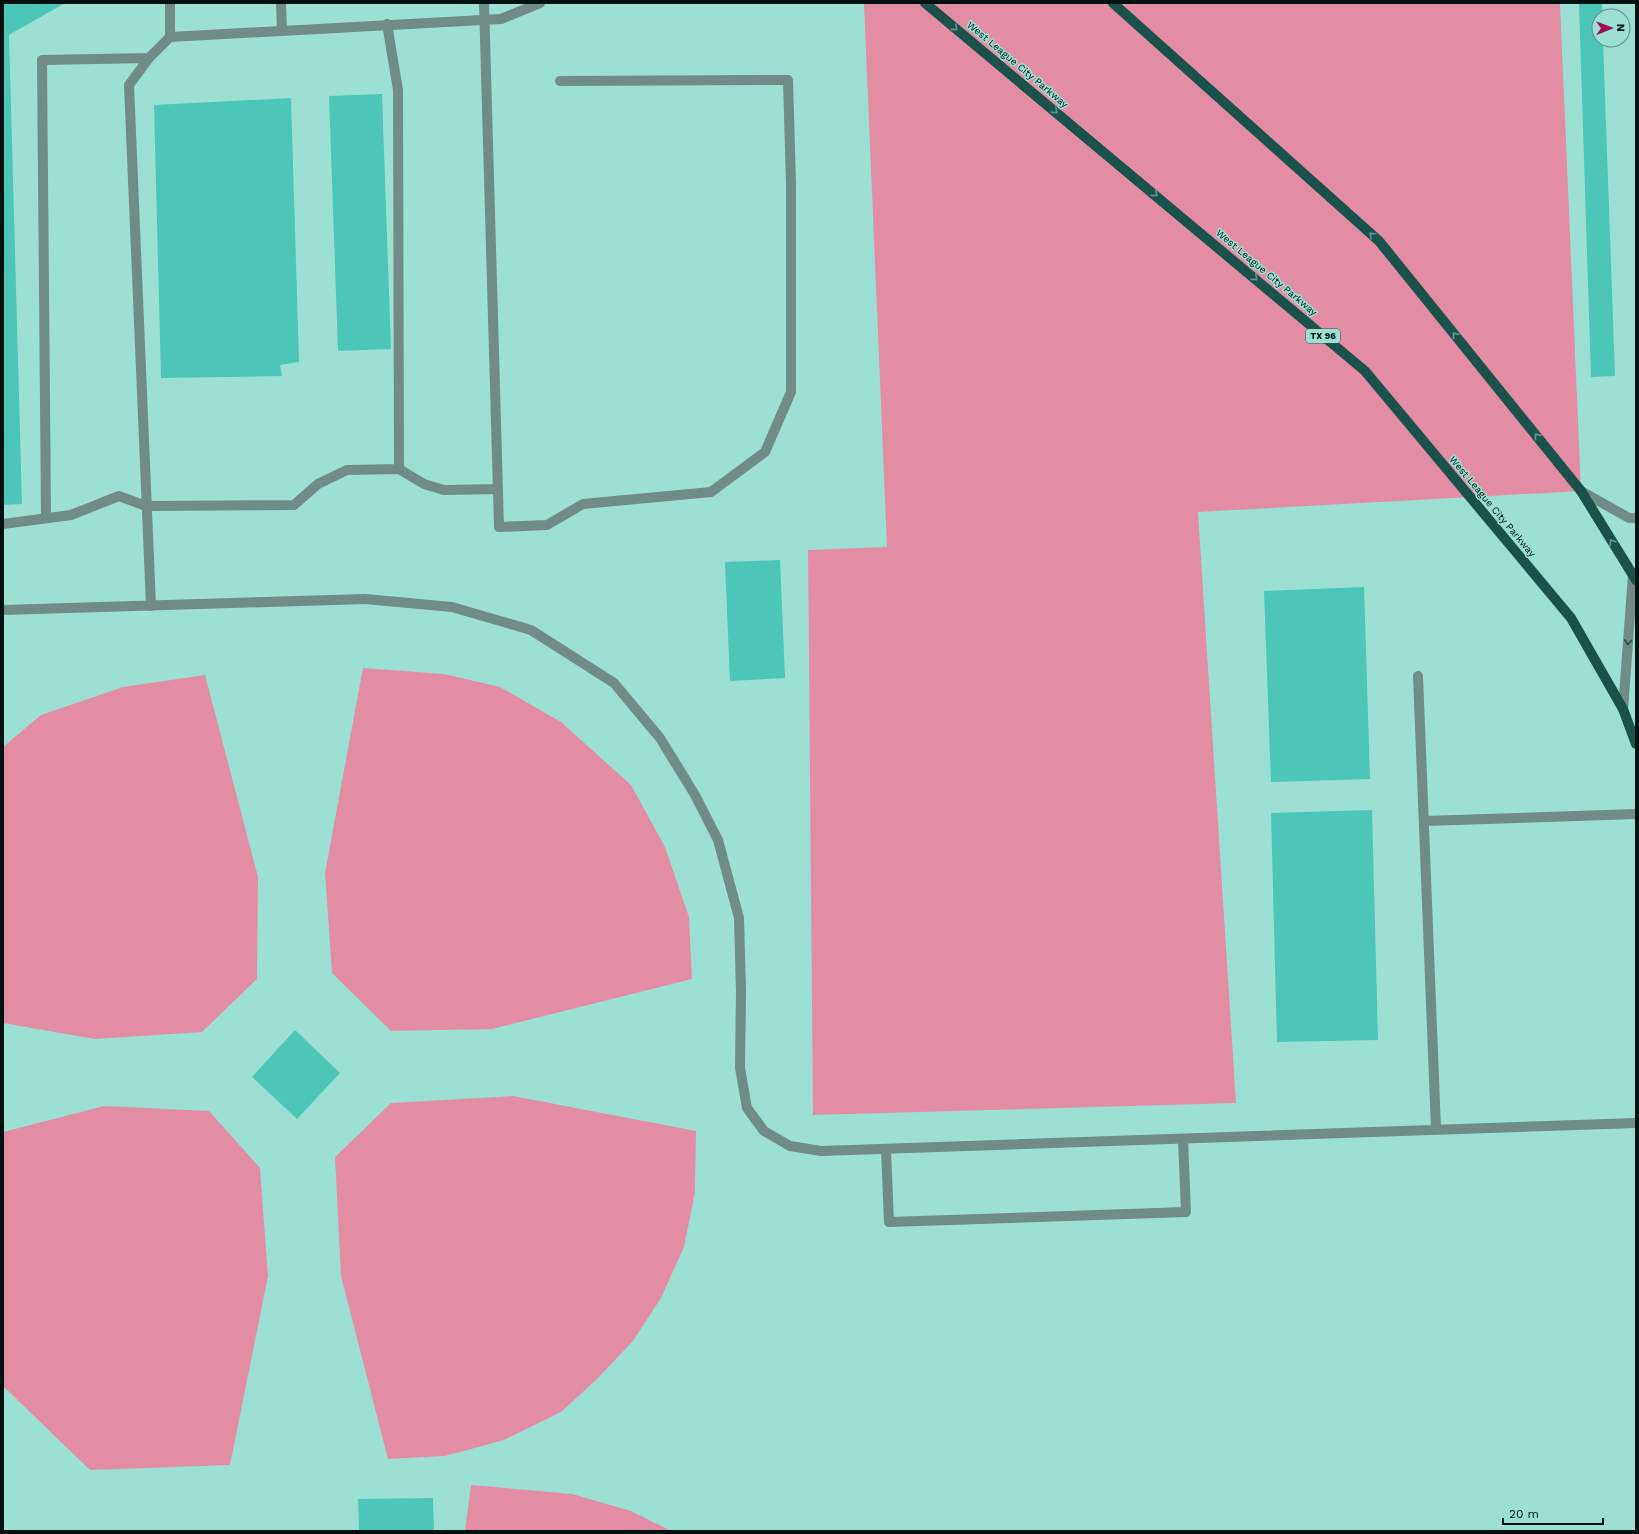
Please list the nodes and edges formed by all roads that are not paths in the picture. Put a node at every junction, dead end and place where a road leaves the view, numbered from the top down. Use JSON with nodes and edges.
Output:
{"nodes":[{"id":1,"x":170,"y":3,"type":"edge"},
{"id":2,"x":281,"y":3,"type":"edge"},
{"id":3,"x":484,"y":3,"type":"edge"},
{"id":4,"x":540,"y":3,"type":"edge"},
{"id":5,"x":925,"y":3,"type":"edge"},
{"id":6,"x":1113,"y":3,"type":"edge"},
{"id":7,"x":486,"y":19,"type":"junction"},
{"id":8,"x":387,"y":24,"type":"junction"},
{"id":9,"x":282,"y":30,"type":"junction"},
{"id":10,"x":170,"y":37,"type":"junction"},
{"id":11,"x":149,"y":58,"type":"junction"},
{"id":12,"x":560,"y":81,"type":"dead end"},
{"id":13,"x":400,"y":469,"type":"junction"},
{"id":14,"x":498,"y":489,"type":"junction"},
{"id":15,"x":1581,"y":491,"type":"junction"},
{"id":16,"x":146,"y":506,"type":"junction"},
{"id":17,"x":46,"y":518,"type":"junction"},
{"id":18,"x":1636,"y":518,"type":"edge"},
{"id":19,"x":3,"y":524,"type":"edge"},
{"id":20,"x":1635,"y":576,"type":"edge"},
{"id":21,"x":151,"y":606,"type":"junction"},
{"id":22,"x":3,"y":610,"type":"edge"},
{"id":23,"x":1418,"y":676,"type":"dead end"},
{"id":24,"x":1623,"y":709,"type":"junction"},
{"id":25,"x":1636,"y":744,"type":"edge"},
{"id":26,"x":1636,"y":814,"type":"edge"},
{"id":27,"x":1424,"y":821,"type":"junction"},
{"id":28,"x":1636,"y":1123,"type":"edge"},
{"id":29,"x":1436,"y":1129,"type":"junction"},
{"id":30,"x":1183,"y":1139,"type":"junction"},
{"id":31,"x":886,"y":1149,"type":"junction"}],
"edges":[{"from":1,"to":10,"type":"street"},
{"from":2,"to":9,"type":"street"},
{"from":3,"to":7,"type":"street"},
{"from":4,"to":7,"type":"street"},
{"from":5,"to":24,"type":"main road","name":"West League City Parkway","number":"TX 96","one_way":true},
{"from":15,"to":6,"type":"main road","one_way":true},
{"from":7,"to":8,"type":"street"},
{"from":7,"to":14,"type":"street"},
{"from":8,"to":9,"type":"street"},
{"from":8,"to":13,"type":"street"},
{"from":9,"to":10,"type":"street"},
{"from":10,"to":11,"type":"street"},
{"from":11,"to":16,"type":"street"},
{"from":11,"to":17,"type":"street"},
{"from":12,"to":14,"type":"street"},
{"from":13,"to":14,"type":"street"},
{"from":13,"to":16,"type":"street"},
{"from":15,"to":18,"type":"street"},
{"from":20,"to":15,"type":"main road","one_way":true},
{"from":16,"to":17,"type":"street"},
{"from":16,"to":21,"type":"street"},
{"from":17,"to":19,"type":"street"},
{"from":20,"to":24,"type":"street","one_way":true},
{"from":21,"to":22,"type":"street"},
{"from":21,"to":31,"type":"street"},
{"from":23,"to":27,"type":"street"},
{"from":24,"to":25,"type":"main road","name":"West League City Parkway","number":"TX 96"},
{"from":26,"to":27,"type":"street"},
{"from":27,"to":29,"type":"street"},
{"from":28,"to":29,"type":"street"},
{"from":29,"to":30,"type":"street"},
{"from":30,"to":31,"type":"street"},
{"from":30,"to":31,"type":"street"}]}
